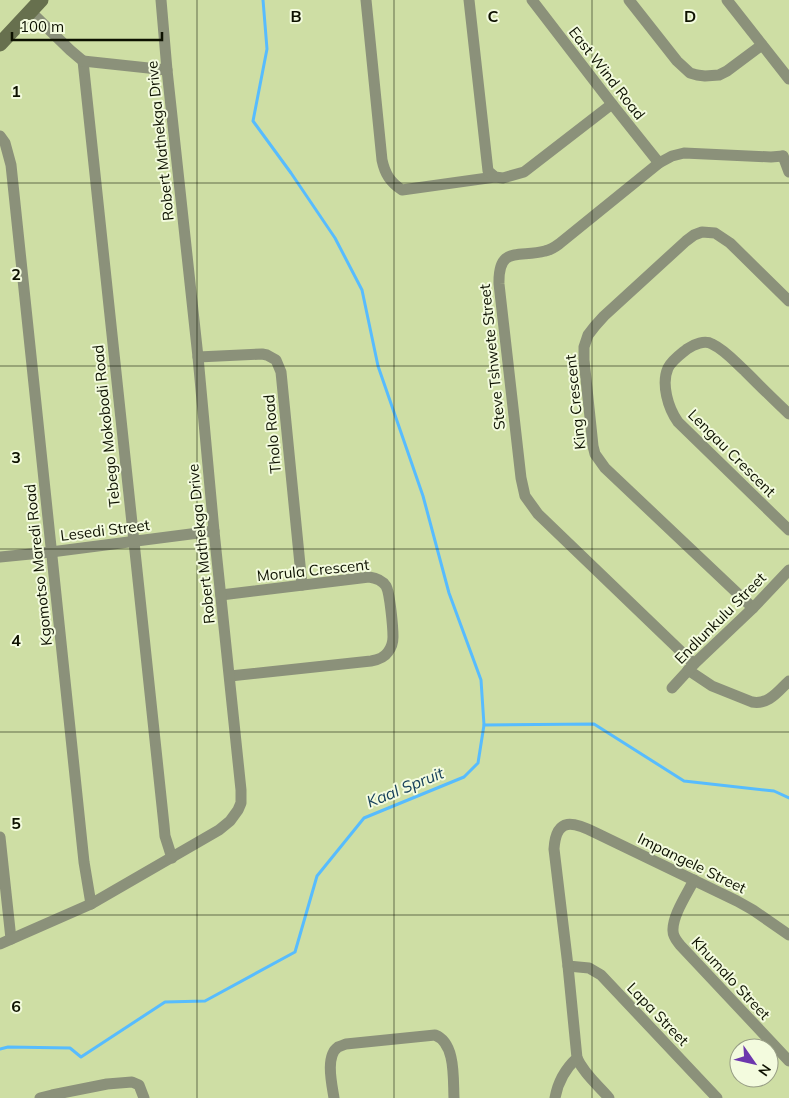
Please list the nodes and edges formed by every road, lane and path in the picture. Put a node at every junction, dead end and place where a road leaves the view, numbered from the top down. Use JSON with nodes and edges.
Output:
{"nodes":[{"id":1,"x":41,"y":0,"type":"edge"},
{"id":2,"x":162,"y":0,"type":"edge"},
{"id":3,"x":366,"y":0,"type":"edge"},
{"id":4,"x":469,"y":0,"type":"edge"},
{"id":5,"x":532,"y":0,"type":"edge"},
{"id":6,"x":629,"y":0,"type":"edge"},
{"id":7,"x":726,"y":0,"type":"edge"},
{"id":8,"x":30,"y":11,"type":"junction"},
{"id":9,"x":0,"y":44,"type":"edge"},
{"id":10,"x":762,"y":45,"type":"junction"},
{"id":11,"x":83,"y":61,"type":"junction"},
{"id":12,"x":167,"y":70,"type":"junction"},
{"id":13,"x":789,"y":79,"type":"edge"},
{"id":14,"x":612,"y":104,"type":"junction"},
{"id":15,"x":0,"y":136,"type":"edge"},
{"id":16,"x":786,"y":153,"type":"edge"},
{"id":17,"x":659,"y":163,"type":"junction"},
{"id":18,"x":789,"y":172,"type":"edge"},
{"id":19,"x":494,"y":177,"type":"junction"},
{"id":20,"x":789,"y":301,"type":"edge"},
{"id":21,"x":198,"y":356,"type":"junction"},
{"id":22,"x":789,"y":414,"type":"edge"},
{"id":23,"x":789,"y":530,"type":"edge"},
{"id":24,"x":214,"y":531,"type":"junction"},
{"id":25,"x":133,"y":541,"type":"junction"},
{"id":26,"x":51,"y":552,"type":"junction"},
{"id":27,"x":0,"y":557,"type":"edge"},
{"id":28,"x":789,"y":570,"type":"edge"},
{"id":29,"x":302,"y":585,"type":"junction"},
{"id":30,"x":221,"y":595,"type":"junction"},
{"id":31,"x":753,"y":608,"type":"junction"},
{"id":32,"x":691,"y":667,"type":"junction"},
{"id":33,"x":230,"y":676,"type":"junction"},
{"id":34,"x":789,"y":681,"type":"edge"},
{"id":35,"x":672,"y":688,"type":"dead end"},
{"id":36,"x":0,"y":837,"type":"edge"},
{"id":37,"x":172,"y":858,"type":"junction"},
{"id":38,"x":694,"y":880,"type":"junction"},
{"id":39,"x":91,"y":904,"type":"junction"},
{"id":40,"x":789,"y":935,"type":"edge"},
{"id":41,"x":5,"y":941,"type":"edge"},
{"id":42,"x":568,"y":966,"type":"junction"},
{"id":43,"x":578,"y":1058,"type":"junction"},
{"id":44,"x":789,"y":1061,"type":"edge"},
{"id":45,"x":40,"y":1098,"type":"edge"},
{"id":46,"x":144,"y":1098,"type":"edge"},
{"id":47,"x":334,"y":1098,"type":"edge"},
{"id":48,"x":454,"y":1098,"type":"edge"},
{"id":49,"x":556,"y":1098,"type":"edge"},
{"id":50,"x":610,"y":1098,"type":"edge"},
{"id":51,"x":717,"y":1098,"type":"edge"}],
"edges":[{"from":1,"to":8,"type":"street"},
{"from":2,"to":12,"type":"street","name":"Robert Mathekga Drive"},
{"from":3,"to":19,"type":"street"},
{"from":4,"to":19,"type":"street"},
{"from":5,"to":14,"type":"street","name":"East Wind Road"},
{"from":6,"to":10,"type":"street"},
{"from":7,"to":10,"type":"street"},
{"from":8,"to":9,"type":"street"},
{"from":8,"to":11,"type":"street"},
{"from":10,"to":13,"type":"street"},
{"from":11,"to":12,"type":"street"},
{"from":11,"to":25,"type":"street","name":"Tebego Mokobodi Road"},
{"from":12,"to":21,"type":"street","name":"Robert Mathekga Drive"},
{"from":14,"to":17,"type":"street","name":"East Wind Road"},
{"from":14,"to":19,"type":"street"},
{"from":15,"to":26,"type":"street","name":"Kgomotso Maredi Road"},
{"from":16,"to":17,"type":"street","name":"Steve Tshwete Street"},
{"from":16,"to":18,"type":"street"},
{"from":17,"to":32,"type":"street","name":"Steve Tshwete Street"},
{"from":20,"to":31,"type":"street","name":"King Crescent"},
{"from":21,"to":24,"type":"street","name":"Robert Mathekga Drive"},
{"from":21,"to":29,"type":"street","name":"Tholo Road"},
{"from":22,"to":23,"type":"street","name":"Lengau Crescent"},
{"from":24,"to":25,"type":"street","name":"Lesedi Street"},
{"from":24,"to":30,"type":"street","name":"Robert Mathekga Drive"},
{"from":25,"to":26,"type":"street","name":"Lesedi Street"},
{"from":25,"to":37,"type":"street","name":"Tebego Mokobodi Road"},
{"from":26,"to":27,"type":"street","name":"Lesedi Street"},
{"from":26,"to":39,"type":"street","name":"Kgomotso Maredi Road"},
{"from":28,"to":31,"type":"street","name":"Endlunkulu Street"},
{"from":29,"to":30,"type":"street","name":"Morula Crescent"},
{"from":29,"to":33,"type":"street","name":"Morula Crescent"},
{"from":30,"to":33,"type":"street","name":"Robert Mathekga Drive"},
{"from":31,"to":32,"type":"street","name":"Endlunkulu Street"},
{"from":32,"to":34,"type":"street"},
{"from":32,"to":35,"type":"street","name":"Endlunkulu Street"},
{"from":33,"to":37,"type":"street","name":"Robert Mathekga Drive"},
{"from":36,"to":41,"type":"street"},
{"from":37,"to":39,"type":"street","name":"Robert Mathekga Drive"},
{"from":38,"to":40,"type":"street","name":"Impangele Street"},
{"from":38,"to":42,"type":"street","name":"Impangele Street"},
{"from":38,"to":44,"type":"street","name":"Khumalo Street"},
{"from":39,"to":41,"type":"street","name":"Robert Mathekga Drive"},
{"from":42,"to":43,"type":"street"},
{"from":42,"to":51,"type":"street","name":"Lapa Street"},
{"from":43,"to":49,"type":"street"},
{"from":43,"to":50,"type":"street"},
{"from":45,"to":46,"type":"street"},
{"from":47,"to":48,"type":"street"}]}
